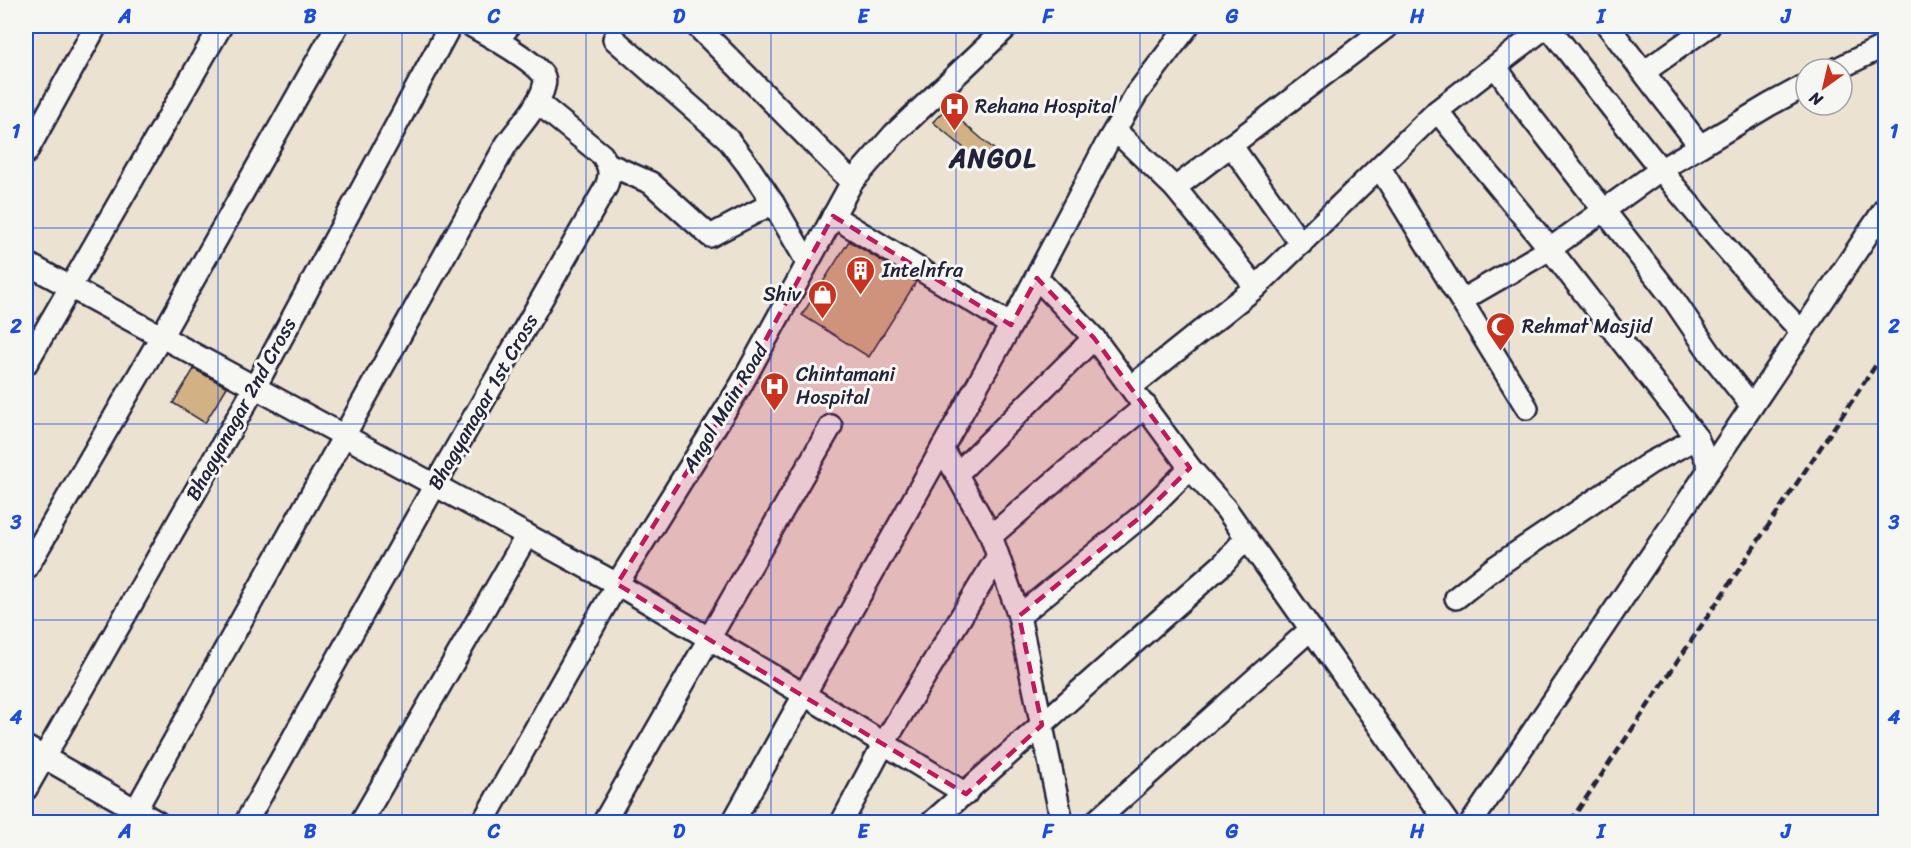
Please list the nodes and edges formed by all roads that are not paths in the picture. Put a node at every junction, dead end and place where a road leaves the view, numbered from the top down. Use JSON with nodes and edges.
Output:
{"nodes":[{"id":1,"x":96,"y":26,"type":"edge"},
{"id":2,"x":221,"y":26,"type":"edge"},
{"id":3,"x":337,"y":26,"type":"edge"},
{"id":4,"x":450,"y":26,"type":"edge"},
{"id":5,"x":472,"y":26,"type":"edge"},
{"id":6,"x":697,"y":26,"type":"edge"},
{"id":7,"x":1188,"y":26,"type":"edge"},
{"id":8,"x":1388,"y":26,"type":"edge"},
{"id":9,"x":1548,"y":26,"type":"edge"},
{"id":10,"x":1608,"y":26,"type":"edge"},
{"id":11,"x":1709,"y":26,"type":"edge"},
{"id":12,"x":996,"y":29,"type":"edge"},
{"id":13,"x":504,"y":32,"type":"edge"},
{"id":14,"x":614,"y":39,"type":"dead end"},
{"id":15,"x":1886,"y":45,"type":"edge"},
{"id":16,"x":1854,"y":61,"type":"edge"},
{"id":17,"x":1496,"y":67,"type":"junction"},
{"id":18,"x":1644,"y":72,"type":"junction"},
{"id":19,"x":1794,"y":92,"type":"edge"},
{"id":20,"x":537,"y":102,"type":"junction"},
{"id":21,"x":1437,"y":111,"type":"junction"},
{"id":22,"x":1115,"y":130,"type":"junction"},
{"id":23,"x":1231,"y":145,"type":"junction"},
{"id":24,"x":1700,"y":146,"type":"junction"},
{"id":25,"x":26,"y":153,"type":"edge"},
{"id":26,"x":608,"y":164,"type":"junction"},
{"id":27,"x":1380,"y":168,"type":"junction"},
{"id":28,"x":1660,"y":170,"type":"junction"},
{"id":29,"x":852,"y":182,"type":"junction"},
{"id":30,"x":1175,"y":188,"type":"junction"},
{"id":31,"x":773,"y":203,"type":"junction"},
{"id":32,"x":1886,"y":207,"type":"edge"},
{"id":33,"x":1604,"y":211,"type":"junction"},
{"id":34,"x":833,"y":216,"type":"junction"},
{"id":35,"x":1301,"y":244,"type":"junction"},
{"id":36,"x":1550,"y":249,"type":"junction"},
{"id":37,"x":807,"y":262,"type":"junction"},
{"id":38,"x":26,"y":263,"type":"edge"},
{"id":39,"x":1037,"y":278,"type":"junction"},
{"id":40,"x":70,"y":287,"type":"junction"},
{"id":41,"x":1256,"y":287,"type":"junction"},
{"id":42,"x":1462,"y":300,"type":"junction"},
{"id":43,"x":1011,"y":326,"type":"junction"},
{"id":44,"x":1802,"y":332,"type":"junction"},
{"id":45,"x":161,"y":337,"type":"junction"},
{"id":46,"x":1094,"y":338,"type":"junction"},
{"id":47,"x":26,"y":364,"type":"edge"},
{"id":48,"x":255,"y":387,"type":"junction"},
{"id":49,"x":1131,"y":387,"type":"junction"},
{"id":50,"x":1146,"y":406,"type":"junction"},
{"id":51,"x":1752,"y":406,"type":"junction"},
{"id":52,"x":1527,"y":408,"type":"dead end"},
{"id":53,"x":831,"y":426,"type":"dead end"},
{"id":54,"x":344,"y":436,"type":"junction"},
{"id":55,"x":1697,"y":438,"type":"junction"},
{"id":56,"x":942,"y":448,"type":"junction"},
{"id":57,"x":1190,"y":468,"type":"junction"},
{"id":58,"x":1710,"y":468,"type":"junction"},
{"id":59,"x":957,"y":474,"type":"junction"},
{"id":60,"x":435,"y":485,"type":"junction"},
{"id":61,"x":526,"y":535,"type":"junction"},
{"id":62,"x":991,"y":536,"type":"junction"},
{"id":63,"x":1246,"y":538,"type":"junction"},
{"id":64,"x":998,"y":556,"type":"junction"},
{"id":65,"x":26,"y":569,"type":"edge"},
{"id":66,"x":617,"y":584,"type":"junction"},
{"id":67,"x":1456,"y":598,"type":"dead end"},
{"id":68,"x":1019,"y":616,"type":"junction"},
{"id":69,"x":1311,"y":629,"type":"junction"},
{"id":70,"x":709,"y":638,"type":"junction"},
{"id":71,"x":805,"y":695,"type":"junction"},
{"id":72,"x":1042,"y":724,"type":"junction"},
{"id":73,"x":884,"y":743,"type":"junction"},
{"id":74,"x":26,"y":747,"type":"edge"},
{"id":75,"x":44,"y":758,"type":"junction"},
{"id":76,"x":26,"y":789,"type":"edge"},
{"id":77,"x":966,"y":794,"type":"junction"},
{"id":78,"x":132,"y":817,"type":"edge"},
{"id":79,"x":157,"y":822,"type":"edge"},
{"id":80,"x":246,"y":822,"type":"edge"},
{"id":81,"x":361,"y":822,"type":"edge"},
{"id":82,"x":483,"y":822,"type":"edge"},
{"id":83,"x":604,"y":822,"type":"edge"},
{"id":84,"x":734,"y":822,"type":"edge"},
{"id":85,"x":842,"y":822,"type":"edge"},
{"id":86,"x":932,"y":822,"type":"edge"},
{"id":87,"x":1062,"y":822,"type":"edge"},
{"id":88,"x":1095,"y":822,"type":"edge"},
{"id":89,"x":1447,"y":822,"type":"edge"},
{"id":90,"x":1473,"y":822,"type":"edge"}],
"edges":[{"from":1,"to":25,"type":"street"},
{"from":2,"to":40,"type":"street"},
{"from":3,"to":45,"type":"street"},
{"from":4,"to":48,"type":"street","name":"Bhagyanagar 2nd Cross"},
{"from":5,"to":13,"type":"street"},
{"from":6,"to":29,"type":"street"},
{"from":7,"to":22,"type":"street"},
{"from":8,"to":23,"type":"street"},
{"from":9,"to":17,"type":"street"},
{"from":9,"to":28,"type":"street"},
{"from":10,"to":18,"type":"street"},
{"from":11,"to":18,"type":"street"},
{"from":12,"to":29,"type":"street","name":"Angol Main Road"},
{"from":13,"to":20,"type":"street"},
{"from":14,"to":31,"type":"street"},
{"from":15,"to":16,"type":"street"},
{"from":17,"to":21,"type":"street"},
{"from":17,"to":33,"type":"street"},
{"from":18,"to":24,"type":"street"},
{"from":19,"to":24,"type":"street"},
{"from":20,"to":26,"type":"street"},
{"from":20,"to":54,"type":"street"},
{"from":21,"to":27,"type":"street"},
{"from":21,"to":36,"type":"street"},
{"from":22,"to":30,"type":"street"},
{"from":22,"to":39,"type":"street"},
{"from":23,"to":30,"type":"street"},
{"from":23,"to":35,"type":"street"},
{"from":24,"to":28,"type":"street"},
{"from":26,"to":31,"type":"street"},
{"from":26,"to":60,"type":"street","name":"Bhagyanagar 1st Cross"},
{"from":27,"to":35,"type":"street"},
{"from":27,"to":42,"type":"street"},
{"from":28,"to":33,"type":"street"},
{"from":28,"to":44,"type":"street"},
{"from":29,"to":34,"type":"street","name":"Angol Main Road"},
{"from":30,"to":41,"type":"street"},
{"from":31,"to":37,"type":"street"},
{"from":32,"to":44,"type":"street"},
{"from":33,"to":36,"type":"street"},
{"from":33,"to":51,"type":"street"},
{"from":34,"to":37,"type":"street","name":"Angol Main Road"},
{"from":34,"to":43,"type":"street"},
{"from":35,"to":41,"type":"street"},
{"from":36,"to":42,"type":"street"},
{"from":36,"to":55,"type":"street"},
{"from":37,"to":66,"type":"street","name":"Angol Main Road"},
{"from":38,"to":40,"type":"street"},
{"from":39,"to":43,"type":"street"},
{"from":39,"to":46,"type":"street"},
{"from":40,"to":45,"type":"street"},
{"from":40,"to":47,"type":"street"},
{"from":41,"to":49,"type":"street"},
{"from":42,"to":52,"type":"street"},
{"from":43,"to":56,"type":"street"},
{"from":44,"to":51,"type":"street"},
{"from":45,"to":48,"type":"street"},
{"from":45,"to":65,"type":"street"},
{"from":46,"to":49,"type":"street"},
{"from":46,"to":59,"type":"street"},
{"from":48,"to":54,"type":"street"},
{"from":48,"to":75,"type":"street","name":"Bhagyanagar 2nd Cross"},
{"from":49,"to":50,"type":"street"},
{"from":50,"to":57,"type":"street"},
{"from":50,"to":62,"type":"street"},
{"from":51,"to":58,"type":"street"},
{"from":53,"to":70,"type":"street"},
{"from":54,"to":60,"type":"street"},
{"from":54,"to":78,"type":"street"},
{"from":55,"to":58,"type":"street"},
{"from":55,"to":67,"type":"street"},
{"from":56,"to":59,"type":"street"},
{"from":56,"to":71,"type":"street"},
{"from":57,"to":63,"type":"street"},
{"from":57,"to":68,"type":"street"},
{"from":58,"to":90,"type":"street"},
{"from":59,"to":62,"type":"street"},
{"from":60,"to":61,"type":"street"},
{"from":60,"to":80,"type":"street","name":"Bhagyanagar 1st Cross"},
{"from":61,"to":66,"type":"street"},
{"from":61,"to":81,"type":"street"},
{"from":62,"to":64,"type":"street"},
{"from":63,"to":69,"type":"street"},
{"from":63,"to":72,"type":"street"},
{"from":64,"to":68,"type":"street"},
{"from":64,"to":73,"type":"street"},
{"from":66,"to":70,"type":"street"},
{"from":66,"to":82,"type":"street","name":"Angol Main Road"},
{"from":68,"to":72,"type":"street"},
{"from":69,"to":88,"type":"street"},
{"from":69,"to":89,"type":"street"},
{"from":70,"to":71,"type":"street"},
{"from":70,"to":83,"type":"street"},
{"from":71,"to":73,"type":"street"},
{"from":71,"to":84,"type":"street"},
{"from":72,"to":77,"type":"street"},
{"from":72,"to":87,"type":"street"},
{"from":73,"to":77,"type":"street"},
{"from":73,"to":85,"type":"street"},
{"from":74,"to":75,"type":"street"},
{"from":75,"to":76,"type":"street","name":"Bhagyanagar 2nd Cross"},
{"from":75,"to":78,"type":"street"},
{"from":77,"to":86,"type":"street"},
{"from":78,"to":79,"type":"street"}]}
